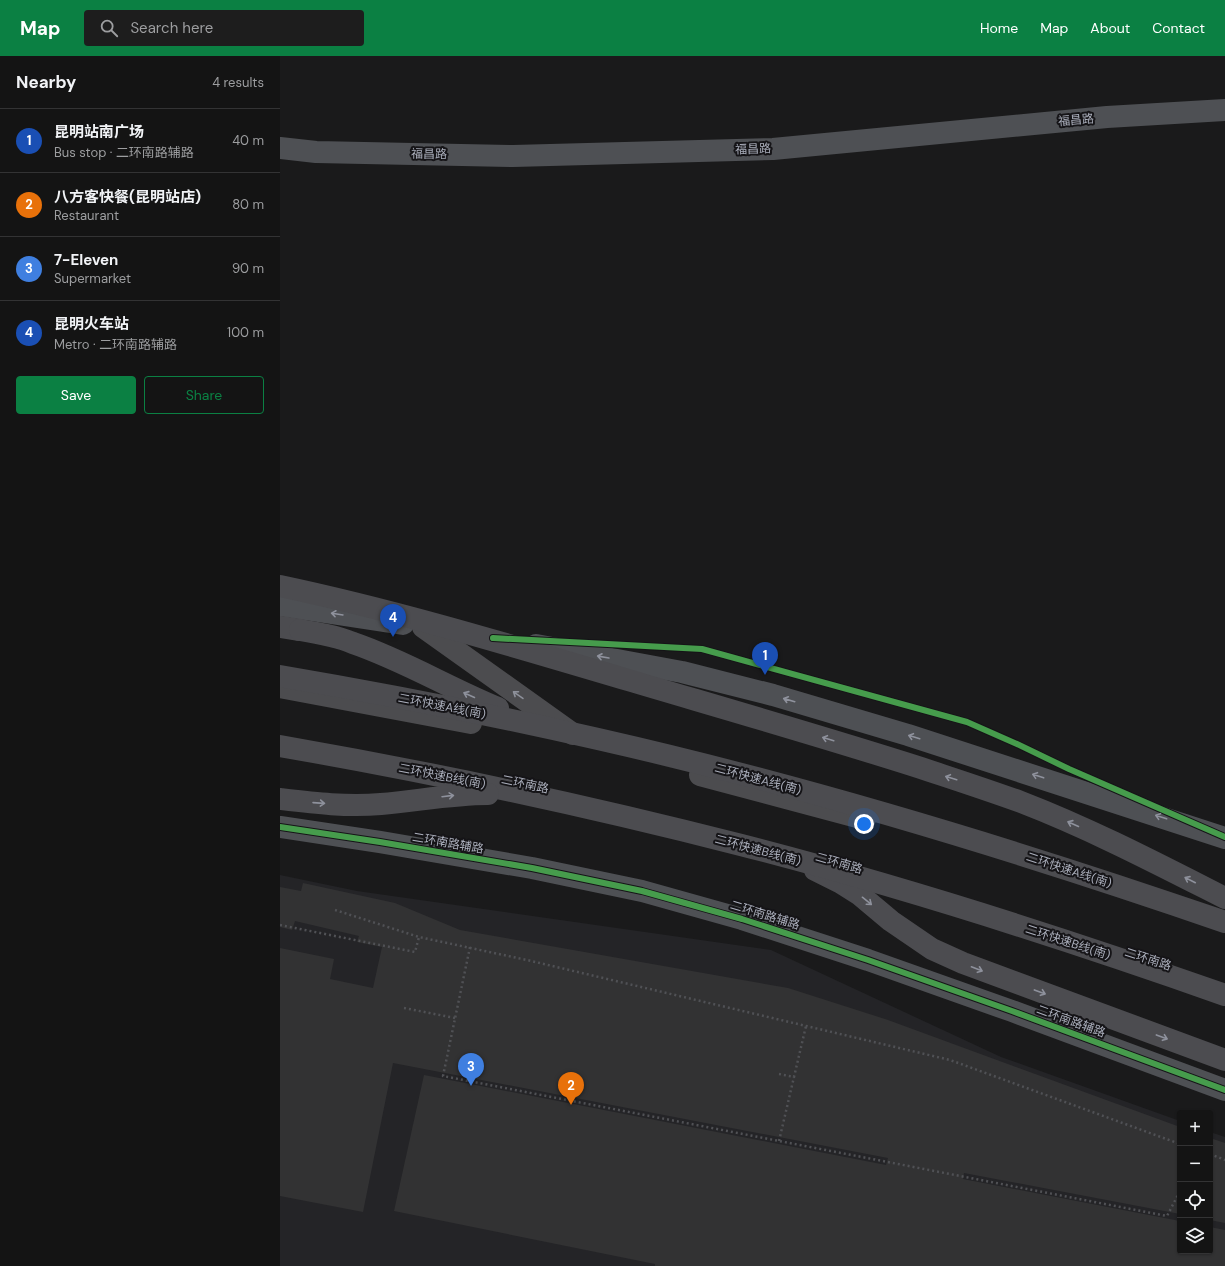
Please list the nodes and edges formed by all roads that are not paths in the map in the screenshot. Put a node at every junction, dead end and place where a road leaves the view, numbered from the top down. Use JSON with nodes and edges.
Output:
{"nodes":[{"id":1,"x":1225,"y":110,"type":"edge"},
{"id":2,"x":280,"y":148,"type":"edge"},
{"id":3,"x":280,"y":586,"type":"edge"},
{"id":4,"x":280,"y":605,"type":"edge"},
{"id":5,"x":280,"y":627,"type":"edge"},
{"id":6,"x":423,"y":628,"type":"junction"},
{"id":7,"x":280,"y":676,"type":"edge"},
{"id":8,"x":280,"y":688,"type":"edge"},
{"id":9,"x":280,"y":737,"type":"edge"},
{"id":10,"x":597,"y":744,"type":"junction"},
{"id":11,"x":280,"y":746,"type":"edge"},
{"id":12,"x":280,"y":799,"type":"edge"},
{"id":13,"x":583,"y":806,"type":"junction"},
{"id":14,"x":280,"y":827,"type":"edge"},
{"id":15,"x":1225,"y":838,"type":"edge"},
{"id":16,"x":743,"y":845,"type":"junction"},
{"id":17,"x":1225,"y":898,"type":"edge"},
{"id":18,"x":1225,"y":922,"type":"edge"},
{"id":19,"x":1225,"y":933,"type":"edge"},
{"id":20,"x":1225,"y":985,"type":"edge"},
{"id":21,"x":1225,"y":995,"type":"edge"},
{"id":22,"x":1225,"y":1060,"type":"edge"},
{"id":23,"x":1225,"y":1090,"type":"edge"}],
"edges":[{"from":1,"to":2,"type":"street","name":"福昌路"},
{"from":17,"to":3,"type":"highway","one_way":true,"bridge":true},
{"from":6,"to":4,"type":"street","one_way":true},
{"from":10,"to":5,"type":"highway","one_way":true,"bridge":true},
{"from":10,"to":6,"type":"main road","one_way":true},
{"from":15,"to":6,"type":"street","one_way":true},
{"from":7,"to":10,"type":"highway","name":"二环快速A线(南)","bridge":true},
{"from":8,"to":10,"type":"main road"},
{"from":9,"to":20,"type":"main road","name":"二环南路"},
{"from":10,"to":18,"type":"highway","name":"二环快速A线(南)","bridge":true},
{"from":10,"to":19,"type":"main road"},
{"from":11,"to":13,"type":"highway","name":"二环快速B线(南)","bridge":true},
{"from":12,"to":13,"type":"highway","one_way":true,"bridge":true},
{"from":13,"to":16,"type":"highway","name":"二环快速B线(南)","bridge":true},
{"from":14,"to":23,"type":"street","name":"二环南路辅路"},
{"from":16,"to":21,"type":"highway","name":"二环快速B线(南)","bridge":true},
{"from":16,"to":22,"type":"highway","one_way":true,"bridge":true}]}
